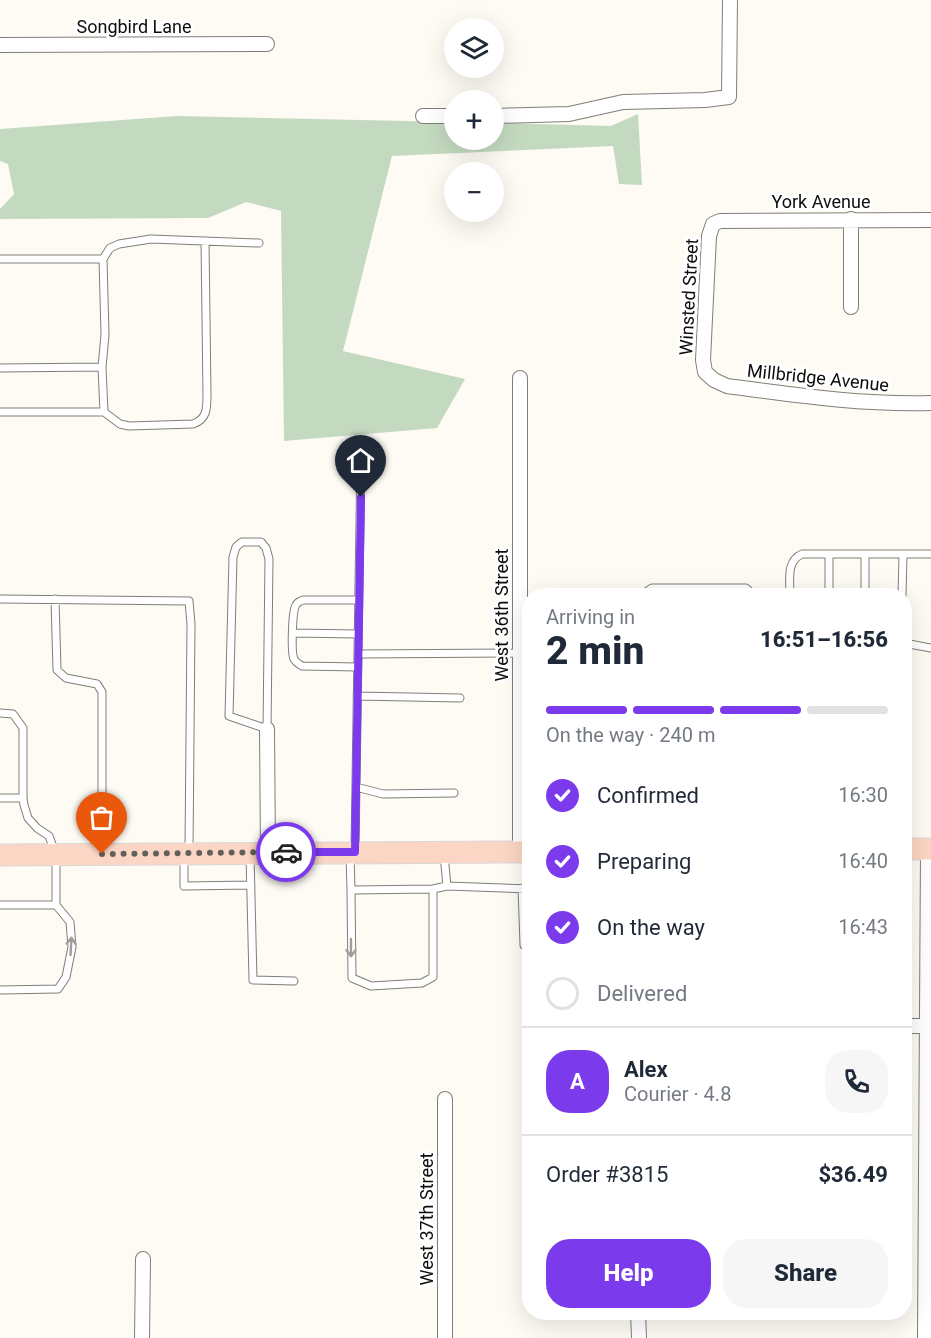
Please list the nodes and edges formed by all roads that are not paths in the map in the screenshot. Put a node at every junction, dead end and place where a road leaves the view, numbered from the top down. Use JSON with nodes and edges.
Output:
{"nodes":[{"id":1,"x":730,"y":0,"type":"edge"},
{"id":2,"x":0,"y":45,"type":"edge"},
{"id":3,"x":267,"y":45,"type":"dead end"},
{"id":4,"x":423,"y":116,"type":"dead end"},
{"id":5,"x":444,"y":116,"type":"edge"},
{"id":6,"x":504,"y":116,"type":"edge"},
{"id":7,"x":851,"y":219,"type":"junction"},
{"id":8,"x":931,"y":220,"type":"edge"},
{"id":9,"x":713,"y":224,"type":"joint"},
{"id":10,"x":205,"y":241,"type":"junction"},
{"id":11,"x":259,"y":243,"type":"dead end"},
{"id":12,"x":103,"y":258,"type":"junction"},
{"id":13,"x":0,"y":259,"type":"edge"},
{"id":14,"x":850,"y":307,"type":"dead end"},
{"id":15,"x":102,"y":367,"type":"junction"},
{"id":16,"x":0,"y":368,"type":"edge"},
{"id":17,"x":705,"y":372,"type":"joint"},
{"id":18,"x":520,"y":378,"type":"dead end"},
{"id":19,"x":931,"y":403,"type":"edge"},
{"id":20,"x":0,"y":412,"type":"edge"},
{"id":21,"x":104,"y":412,"type":"junction"},
{"id":22,"x":361,"y":455,"type":"dead end"},
{"id":23,"x":931,"y":554,"type":"edge"},
{"id":24,"x":829,"y":555,"type":"junction"},
{"id":25,"x":865,"y":555,"type":"junction"},
{"id":26,"x":903,"y":555,"type":"junction"},
{"id":27,"x":524,"y":588,"type":"edge"},
{"id":28,"x":790,"y":588,"type":"edge"},
{"id":29,"x":829,"y":588,"type":"edge"},
{"id":30,"x":865,"y":588,"type":"edge"},
{"id":31,"x":902,"y":588,"type":"edge"},
{"id":32,"x":0,"y":598,"type":"edge"},
{"id":33,"x":55,"y":599,"type":"junction"},
{"id":34,"x":359,"y":600,"type":"junction"},
{"id":35,"x":293,"y":633,"type":"junction"},
{"id":36,"x":358,"y":634,"type":"junction"},
{"id":37,"x":912,"y":645,"type":"edge"},
{"id":38,"x":931,"y":648,"type":"edge"},
{"id":39,"x":522,"y":653,"type":"edge"},
{"id":40,"x":358,"y":654,"type":"junction"},
{"id":41,"x":358,"y":667,"type":"junction"},
{"id":42,"x":357,"y":696,"type":"junction"},
{"id":43,"x":460,"y":698,"type":"dead end"},
{"id":44,"x":0,"y":713,"type":"edge"},
{"id":45,"x":267,"y":729,"type":"junction"},
{"id":46,"x":356,"y":788,"type":"junction"},
{"id":47,"x":454,"y":793,"type":"dead end"},
{"id":48,"x":0,"y":798,"type":"edge"},
{"id":49,"x":23,"y":798,"type":"junction"},
{"id":50,"x":912,"y":849,"type":"edge"},
{"id":51,"x":929,"y":849,"type":"edge"},
{"id":52,"x":353,"y":852,"type":"junction"},
{"id":53,"x":444,"y":852,"type":"junction"},
{"id":54,"x":522,"y":852,"type":"edge"},
{"id":55,"x":187,"y":853,"type":"junction"},
{"id":56,"x":259,"y":853,"type":"junction"},
{"id":57,"x":102,"y":854,"type":"junction"},
{"id":58,"x":0,"y":855,"type":"edge"},
{"id":59,"x":56,"y":855,"type":"junction"},
{"id":60,"x":250,"y":885,"type":"junction"},
{"id":61,"x":447,"y":886,"type":"junction"},
{"id":62,"x":929,"y":886,"type":"edge"},
{"id":63,"x":522,"y":888,"type":"edge"},
{"id":64,"x":351,"y":890,"type":"junction"},
{"id":65,"x":433,"y":890,"type":"junction"},
{"id":66,"x":0,"y":905,"type":"edge"},
{"id":67,"x":56,"y":905,"type":"junction"},
{"id":68,"x":294,"y":981,"type":"dead end"},
{"id":69,"x":0,"y":990,"type":"edge"},
{"id":70,"x":912,"y":1026,"type":"edge"},
{"id":71,"x":929,"y":1026,"type":"edge"},
{"id":72,"x":445,"y":1099,"type":"dead end"},
{"id":73,"x":142,"y":1259,"type":"dead end"},
{"id":74,"x":638,"y":1320,"type":"edge"},
{"id":75,"x":142,"y":1338,"type":"edge"},
{"id":76,"x":445,"y":1338,"type":"edge"},
{"id":77,"x":639,"y":1338,"type":"edge"},
{"id":78,"x":925,"y":1338,"type":"edge"}],
"edges":[{"from":1,"to":6,"type":"street"},
{"from":2,"to":3,"type":"street","name":"Songbird Lane"},
{"from":4,"to":5,"type":"street"},
{"from":7,"to":8,"type":"street","name":"York Avenue"},
{"from":7,"to":9,"type":"street","name":"York Avenue"},
{"from":7,"to":14,"type":"street"},
{"from":9,"to":17,"type":"street","name":"Winsted Street"},
{"from":10,"to":11,"type":"lane"},
{"from":10,"to":12,"type":"lane"},
{"from":10,"to":21,"type":"lane"},
{"from":12,"to":13,"type":"lane"},
{"from":12,"to":15,"type":"lane"},
{"from":15,"to":16,"type":"lane"},
{"from":15,"to":21,"type":"lane"},
{"from":17,"to":19,"type":"street","name":"Millbridge Avenue"},
{"from":18,"to":27,"type":"street","name":"West 36th Street"},
{"from":20,"to":21,"type":"lane"},
{"from":22,"to":34,"type":"lane"},
{"from":23,"to":26,"type":"lane"},
{"from":24,"to":25,"type":"lane"},
{"from":24,"to":28,"type":"lane"},
{"from":24,"to":29,"type":"lane"},
{"from":25,"to":26,"type":"lane"},
{"from":25,"to":30,"type":"lane"},
{"from":26,"to":31,"type":"lane"},
{"from":32,"to":33,"type":"lane"},
{"from":33,"to":55,"type":"lane"},
{"from":33,"to":57,"type":"lane"},
{"from":34,"to":35,"type":"lane"},
{"from":34,"to":36,"type":"lane"},
{"from":35,"to":36,"type":"lane"},
{"from":35,"to":41,"type":"lane"},
{"from":36,"to":40,"type":"lane"},
{"from":37,"to":38,"type":"lane"},
{"from":39,"to":40,"type":"lane"},
{"from":40,"to":41,"type":"lane"},
{"from":41,"to":42,"type":"lane"},
{"from":42,"to":43,"type":"lane"},
{"from":42,"to":46,"type":"lane"},
{"from":44,"to":49,"type":"lane"},
{"from":45,"to":45,"type":"lane"},
{"from":45,"to":56,"type":"street"},
{"from":46,"to":47,"type":"lane"},
{"from":46,"to":52,"type":"lane"},
{"from":48,"to":49,"type":"lane"},
{"from":49,"to":59,"type":"lane"},
{"from":50,"to":51,"type":"main road"},
{"from":51,"to":62,"type":"street"},
{"from":52,"to":53,"type":"main road"},
{"from":52,"to":56,"type":"main road"},
{"from":52,"to":64,"type":"lane"},
{"from":53,"to":54,"type":"main road"},
{"from":53,"to":61,"type":"lane"},
{"from":55,"to":56,"type":"main road"},
{"from":55,"to":57,"type":"main road"},
{"from":55,"to":60,"type":"lane"},
{"from":56,"to":60,"type":"lane"},
{"from":57,"to":59,"type":"main road"},
{"from":58,"to":59,"type":"main road"},
{"from":59,"to":67,"type":"lane"},
{"from":60,"to":68,"type":"lane"},
{"from":61,"to":63,"type":"lane"},
{"from":61,"to":65,"type":"lane"},
{"from":62,"to":71,"type":"street"},
{"from":64,"to":65,"type":"lane"},
{"from":64,"to":65,"type":"lane","one_way":true},
{"from":66,"to":67,"type":"lane"},
{"from":69,"to":67,"type":"lane","one_way":true},
{"from":70,"to":71,"type":"street"},
{"from":71,"to":78,"type":"street"},
{"from":72,"to":76,"type":"street","name":"West 37th Street"},
{"from":73,"to":75,"type":"street"},
{"from":74,"to":77,"type":"street"}]}
